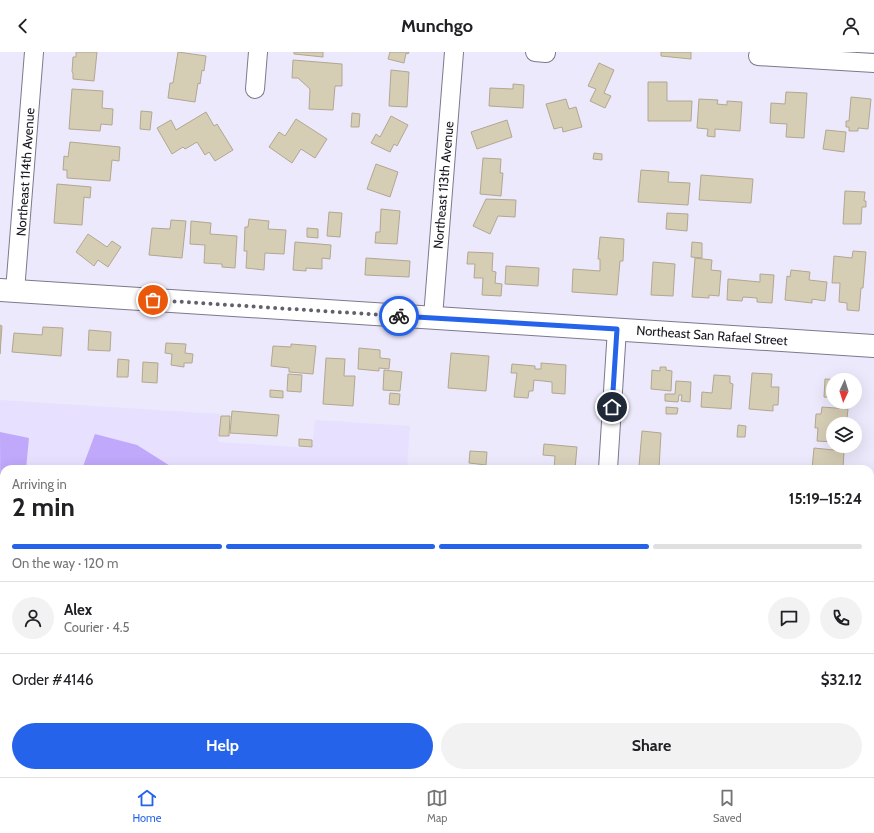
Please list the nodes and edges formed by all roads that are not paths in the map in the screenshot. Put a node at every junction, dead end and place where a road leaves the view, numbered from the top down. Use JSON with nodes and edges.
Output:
{"nodes":[{"id":1,"x":34,"y":52,"type":"edge"},
{"id":2,"x":258,"y":52,"type":"edge"},
{"id":3,"x":454,"y":52,"type":"edge"},
{"id":4,"x":758,"y":56,"type":"dead end"},
{"id":5,"x":874,"y":64,"type":"edge"},
{"id":6,"x":255,"y":89,"type":"dead end"},
{"id":7,"x":8,"y":291,"type":"edge"},
{"id":8,"x":433,"y":317,"type":"junction"},
{"id":9,"x":617,"y":329,"type":"junction"},
{"id":10,"x":874,"y":346,"type":"edge"},
{"id":11,"x":608,"y":465,"type":"edge"}],
"edges":[{"from":1,"to":7,"type":"street","name":"Northeast 114th Avenue"},
{"from":2,"to":6,"type":"street"},
{"from":3,"to":8,"type":"street","name":"Northeast 113th Avenue"},
{"from":4,"to":5,"type":"street"},
{"from":7,"to":8,"type":"street","name":"Northeast San Rafael Street"},
{"from":8,"to":9,"type":"street","name":"Northeast San Rafael Street"},
{"from":9,"to":10,"type":"street","name":"Northeast San Rafael Street"},
{"from":9,"to":11,"type":"street"}]}
